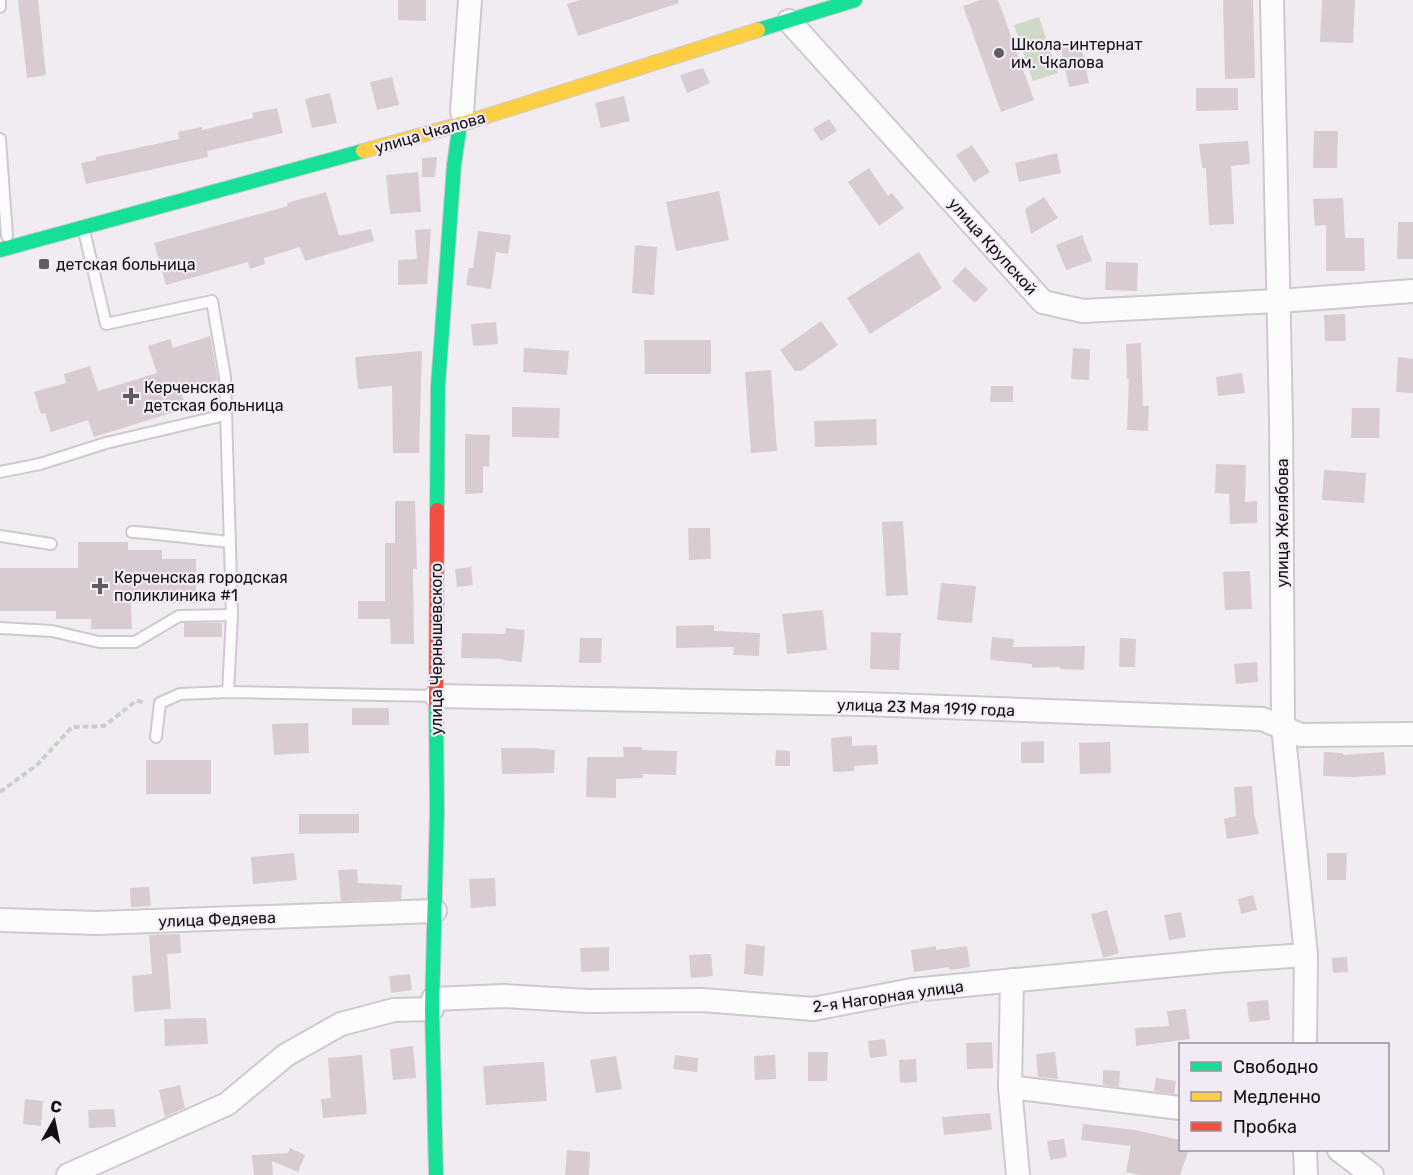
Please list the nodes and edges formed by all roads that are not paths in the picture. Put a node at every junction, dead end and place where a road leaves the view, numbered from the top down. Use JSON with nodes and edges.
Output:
{"nodes":[{"id":1,"x":0,"y":0,"type":"edge"},
{"id":2,"x":470,"y":0,"type":"edge"},
{"id":3,"x":819,"y":0,"type":"edge"},
{"id":4,"x":855,"y":0,"type":"edge"},
{"id":5,"x":1272,"y":0,"type":"edge"},
{"id":6,"x":0,"y":7,"type":"edge"},
{"id":7,"x":785,"y":17,"type":"junction"},
{"id":8,"x":461,"y":118,"type":"junction"},
{"id":9,"x":0,"y":139,"type":"edge"},
{"id":10,"x":82,"y":222,"type":"junction"},
{"id":11,"x":4,"y":243,"type":"edge"},
{"id":12,"x":1413,"y":291,"type":"edge"},
{"id":13,"x":1279,"y":301,"type":"junction"},
{"id":14,"x":225,"y":415,"type":"junction"},
{"id":15,"x":0,"y":472,"type":"edge"},
{"id":16,"x":132,"y":532,"type":"dead end"},
{"id":17,"x":0,"y":536,"type":"edge"},
{"id":18,"x":231,"y":542,"type":"junction"},
{"id":19,"x":51,"y":544,"type":"dead end"},
{"id":20,"x":232,"y":615,"type":"junction"},
{"id":21,"x":0,"y":628,"type":"edge"},
{"id":22,"x":228,"y":692,"type":"junction"},
{"id":23,"x":435,"y":696,"type":"junction"},
{"id":24,"x":1282,"y":727,"type":"junction"},
{"id":25,"x":1413,"y":734,"type":"edge"},
{"id":26,"x":156,"y":737,"type":"dead end"},
{"id":27,"x":435,"y":910,"type":"junction"},
{"id":28,"x":0,"y":920,"type":"edge"},
{"id":29,"x":1306,"y":955,"type":"junction"},
{"id":30,"x":1012,"y":980,"type":"junction"},
{"id":31,"x":433,"y":1004,"type":"junction"},
{"id":32,"x":1305,"y":1043,"type":"edge"},
{"id":33,"x":1010,"y":1087,"type":"junction"},
{"id":34,"x":1179,"y":1108,"type":"edge"},
{"id":35,"x":1305,"y":1151,"type":"edge"},
{"id":36,"x":1342,"y":1151,"type":"edge"},
{"id":37,"x":68,"y":1175,"type":"edge"},
{"id":38,"x":436,"y":1175,"type":"edge"},
{"id":39,"x":1018,"y":1175,"type":"edge"},
{"id":40,"x":1306,"y":1175,"type":"edge"},
{"id":41,"x":1372,"y":1175,"type":"edge"}],
"edges":[{"from":1,"to":6,"type":"lane"},
{"from":2,"to":8,"type":"street","name":"улица Чернышевского"},
{"from":3,"to":7,"type":"street","name":"улица Чкалова"},
{"from":4,"to":7,"type":"street","name":"улица Чкалова"},
{"from":5,"to":13,"type":"street","name":"улица Желябова"},
{"from":7,"to":8,"type":"street","name":"улица Чкалова"},
{"from":7,"to":13,"type":"street","name":"улица Крупской"},
{"from":8,"to":10,"type":"street","name":"улица Чкалова"},
{"from":8,"to":23,"type":"street","name":"улица Чернышевского"},
{"from":9,"to":11,"type":"lane"},
{"from":10,"to":11,"type":"street","name":"улица Чкалова"},
{"from":10,"to":14,"type":"lane"},
{"from":12,"to":13,"type":"street","name":"улица Крупской"},
{"from":13,"to":24,"type":"street","name":"улица Желябова"},
{"from":14,"to":15,"type":"lane"},
{"from":14,"to":18,"type":"lane"},
{"from":16,"to":18,"type":"lane"},
{"from":17,"to":19,"type":"lane"},
{"from":18,"to":20,"type":"lane"},
{"from":20,"to":21,"type":"lane"},
{"from":20,"to":22,"type":"lane"},
{"from":22,"to":23,"type":"lane"},
{"from":22,"to":26,"type":"lane"},
{"from":23,"to":24,"type":"street","name":"улица 23 Мая 1919 года"},
{"from":23,"to":27,"type":"street","name":"улица Чернышевского"},
{"from":24,"to":25,"type":"street","name":"улица 23 Мая 1919 года"},
{"from":24,"to":29,"type":"street","name":"улица Желябова"},
{"from":27,"to":28,"type":"street","name":"улица Федяева"},
{"from":27,"to":31,"type":"street","name":"улица Чернышевского"},
{"from":29,"to":30,"type":"street","name":"2-я Нагорная улица"},
{"from":29,"to":32,"type":"street","name":"улица Желябова"},
{"from":30,"to":31,"type":"street","name":"2-я Нагорная улица"},
{"from":30,"to":33,"type":"street"},
{"from":31,"to":37,"type":"street","name":"2-я Нагорная улица"},
{"from":31,"to":38,"type":"street","name":"улица Чернышевского"},
{"from":33,"to":34,"type":"street"},
{"from":33,"to":39,"type":"street"},
{"from":35,"to":40,"type":"street"},
{"from":36,"to":41,"type":"street"}]}
